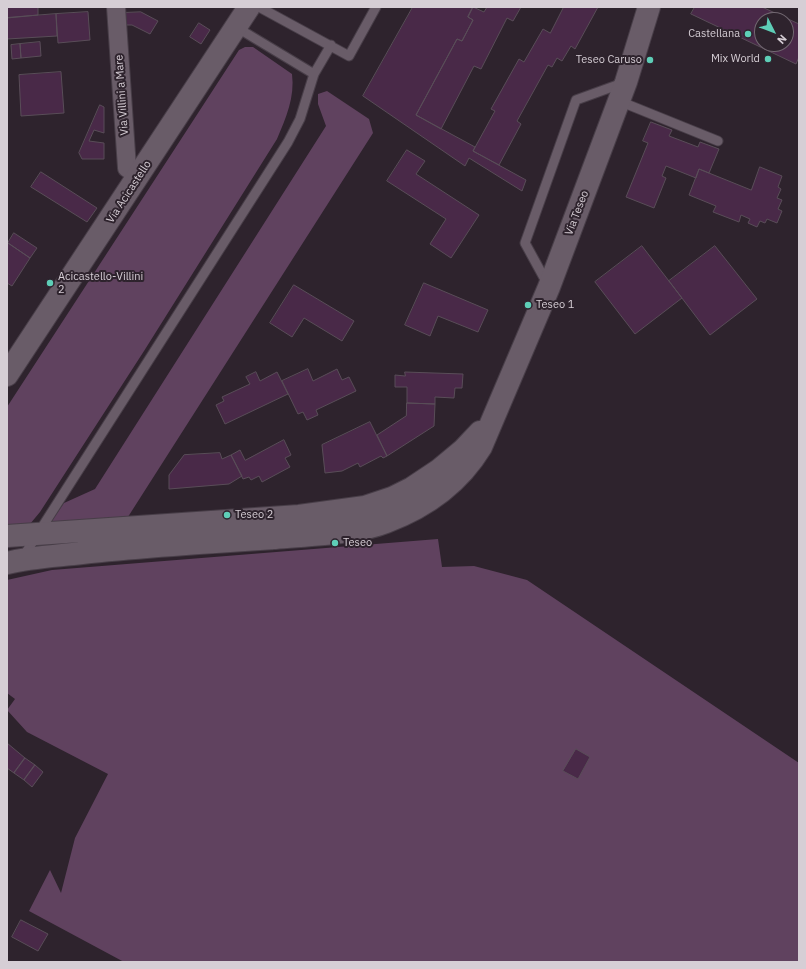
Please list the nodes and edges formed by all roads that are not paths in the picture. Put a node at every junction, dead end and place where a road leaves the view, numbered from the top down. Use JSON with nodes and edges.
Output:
{"nodes":[{"id":1,"x":116,"y":7,"type":"edge"},
{"id":2,"x":249,"y":7,"type":"edge"},
{"id":3,"x":259,"y":7,"type":"edge"},
{"id":4,"x":376,"y":7,"type":"edge"},
{"id":5,"x":649,"y":7,"type":"edge"},
{"id":6,"x":236,"y":27,"type":"junction"},
{"id":7,"x":331,"y":45,"type":"junction"},
{"id":8,"x":314,"y":74,"type":"junction"},
{"id":9,"x":622,"y":91,"type":"junction"},
{"id":10,"x":718,"y":142,"type":"dead end"},
{"id":11,"x":139,"y":176,"type":"junction"},
{"id":12,"x":549,"y":287,"type":"junction"},
{"id":13,"x":7,"y":376,"type":"edge"},
{"id":14,"x":496,"y":415,"type":"junction"},
{"id":15,"x":38,"y":534,"type":"junction"},
{"id":16,"x":7,"y":536,"type":"edge"},
{"id":17,"x":14,"y":562,"type":"edge"}],
"edges":[{"from":1,"to":11,"type":"street","name":"Via Villini a Mare"},
{"from":2,"to":6,"type":"main road","name":"Via Acicastello"},
{"from":3,"to":7,"type":"lane"},
{"from":4,"to":7,"type":"lane"},
{"from":5,"to":9,"type":"main road","name":"Via Teseo"},
{"from":6,"to":8,"type":"lane"},
{"from":6,"to":11,"type":"main road","name":"Via Acicastello"},
{"from":7,"to":8,"type":"lane"},
{"from":8,"to":15,"type":"lane"},
{"from":9,"to":10,"type":"lane"},
{"from":9,"to":12,"type":"main road","name":"Via Teseo"},
{"from":9,"to":12,"type":"lane"},
{"from":11,"to":13,"type":"main road","name":"Via Acicastello"},
{"from":12,"to":14,"type":"main road","name":"Via Teseo"},
{"from":14,"to":15,"type":"main road"},
{"from":14,"to":17,"type":"main road","name":"Via Teseo"},
{"from":15,"to":16,"type":"main road"},
{"from":15,"to":17,"type":"lane"}]}
